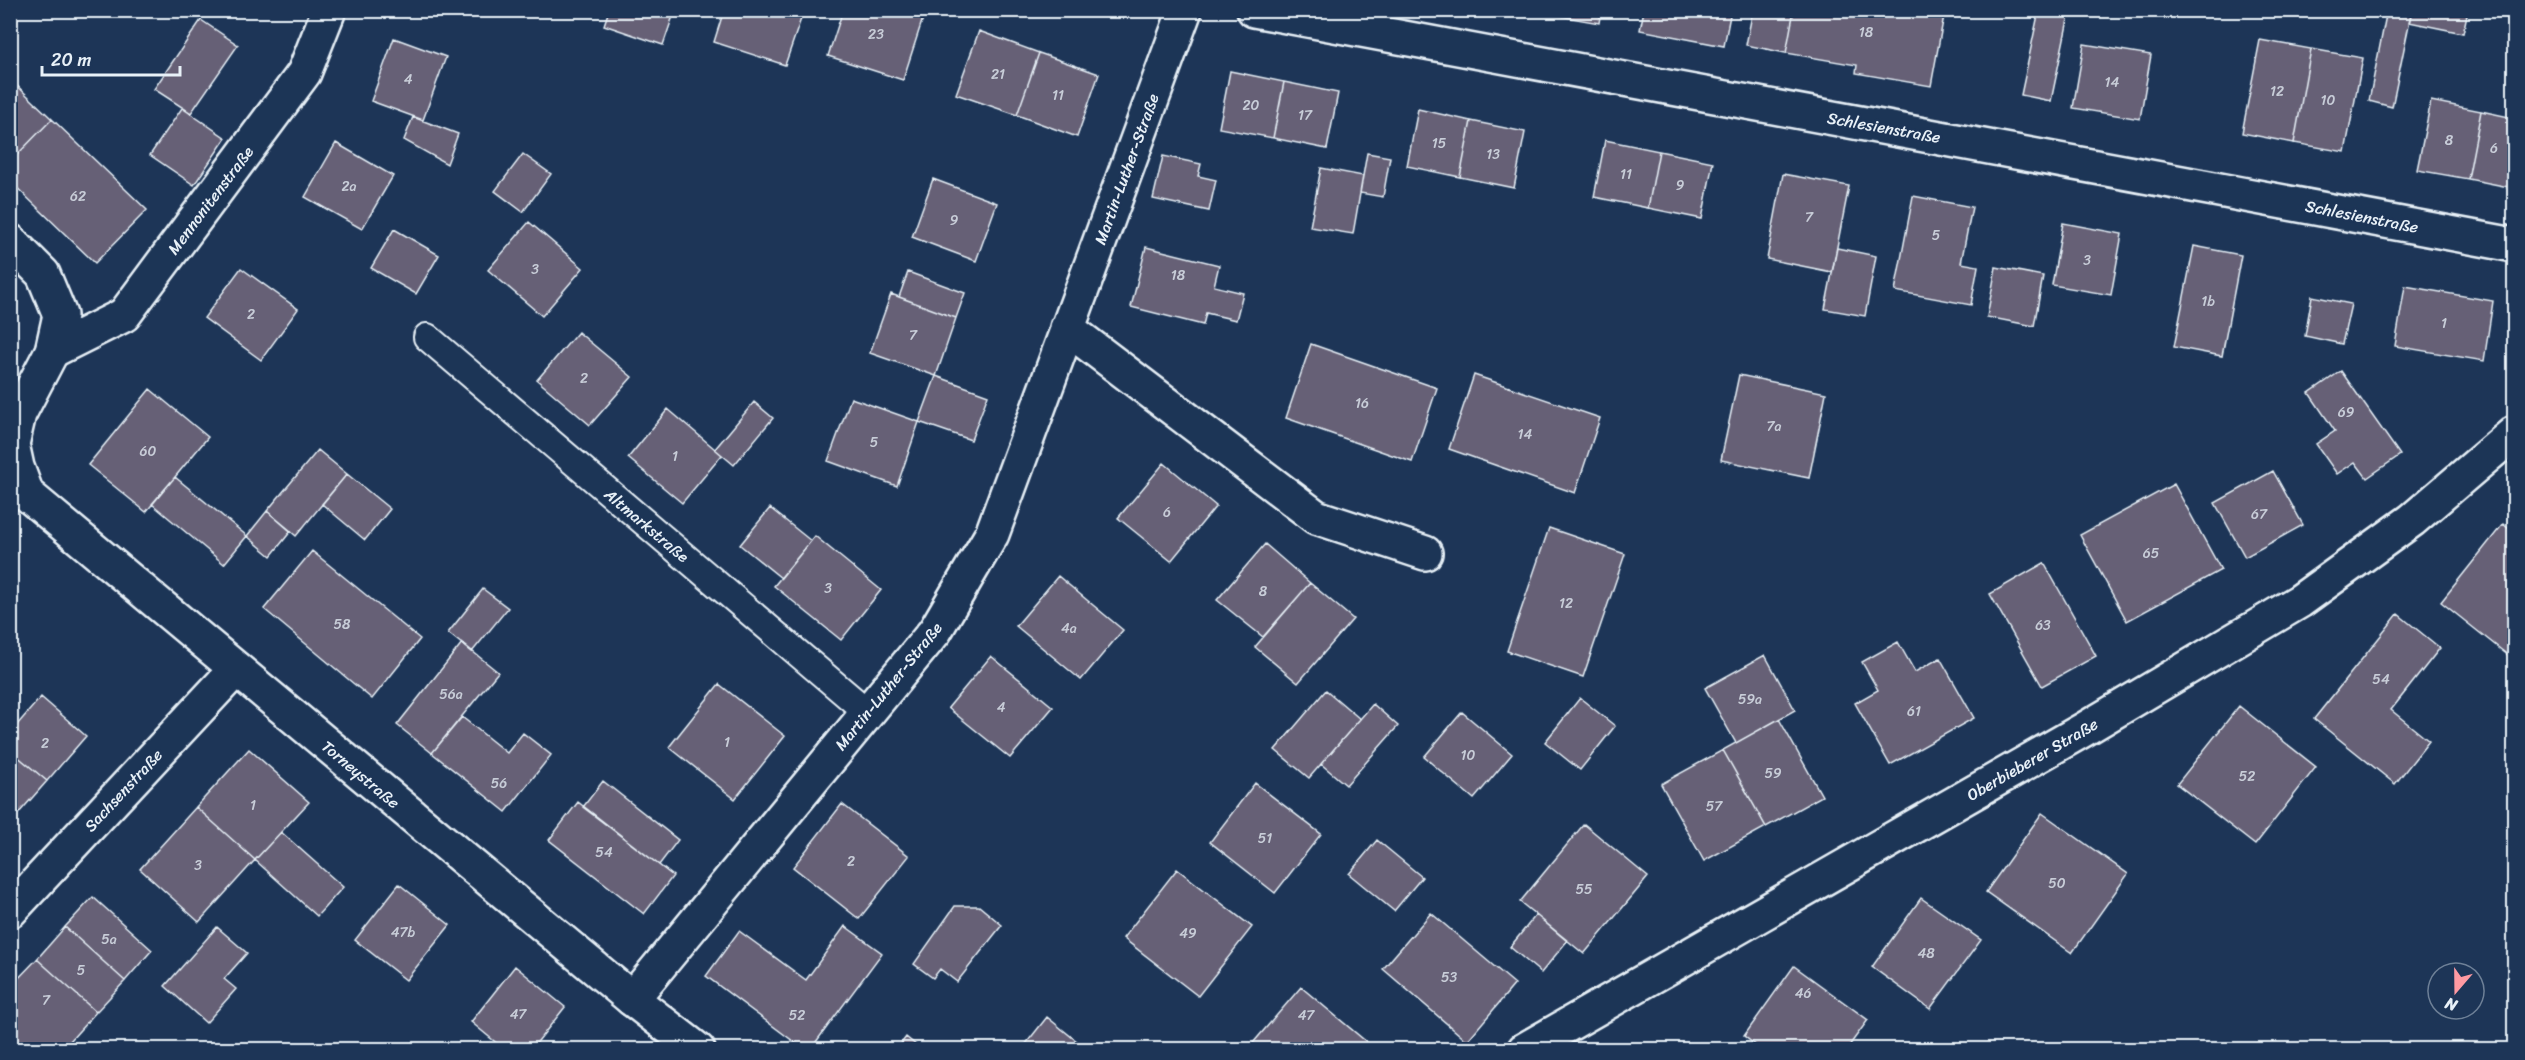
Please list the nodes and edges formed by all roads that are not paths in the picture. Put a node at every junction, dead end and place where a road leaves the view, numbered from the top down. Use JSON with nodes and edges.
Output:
{"nodes":[{"id":1,"x":329,"y":10,"type":"edge"},
{"id":2,"x":1185,"y":10,"type":"edge"},
{"id":3,"x":1254,"y":10,"type":"edge"},
{"id":4,"x":10,"y":241,"type":"edge"},
{"id":5,"x":2514,"y":245,"type":"edge"},
{"id":6,"x":1067,"y":328,"type":"junction"},
{"id":7,"x":427,"y":338,"type":"dead end"},
{"id":8,"x":52,"y":351,"type":"junction"},
{"id":9,"x":2514,"y":433,"type":"edge"},
{"id":10,"x":19,"y":487,"type":"edge"},
{"id":11,"x":1425,"y":553,"type":"dead end"},
{"id":12,"x":236,"y":669,"type":"junction"},
{"id":13,"x":867,"y":712,"type":"junction"},
{"id":14,"x":10,"y":911,"type":"edge"},
{"id":15,"x":632,"y":999,"type":"junction"},
{"id":16,"x":698,"y":1050,"type":"edge"},
{"id":17,"x":1524,"y":1050,"type":"edge"}],
"edges":[{"from":1,"to":8,"type":"street","name":"Mennonitenstraße"},
{"from":2,"to":6,"type":"street","name":"Martin-Luther-Straße"},
{"from":3,"to":5,"type":"street","name":"Schlesienstraße"},
{"from":4,"to":8,"type":"street","name":"Torneystraße"},
{"from":6,"to":11,"type":"street"},
{"from":6,"to":13,"type":"street","name":"Martin-Luther-Straße"},
{"from":7,"to":13,"type":"lane","name":"Altmarkstraße"},
{"from":8,"to":10,"type":"street","name":"Torneystraße"},
{"from":9,"to":17,"type":"street","name":"Oberbieberer Straße"},
{"from":10,"to":12,"type":"street","name":"Torneystraße"},
{"from":12,"to":14,"type":"street","name":"Sachsenstraße"},
{"from":12,"to":15,"type":"street","name":"Torneystraße"},
{"from":13,"to":15,"type":"street","name":"Martin-Luther-Straße"},
{"from":15,"to":16,"type":"street","name":"Torneystraße"}]}
